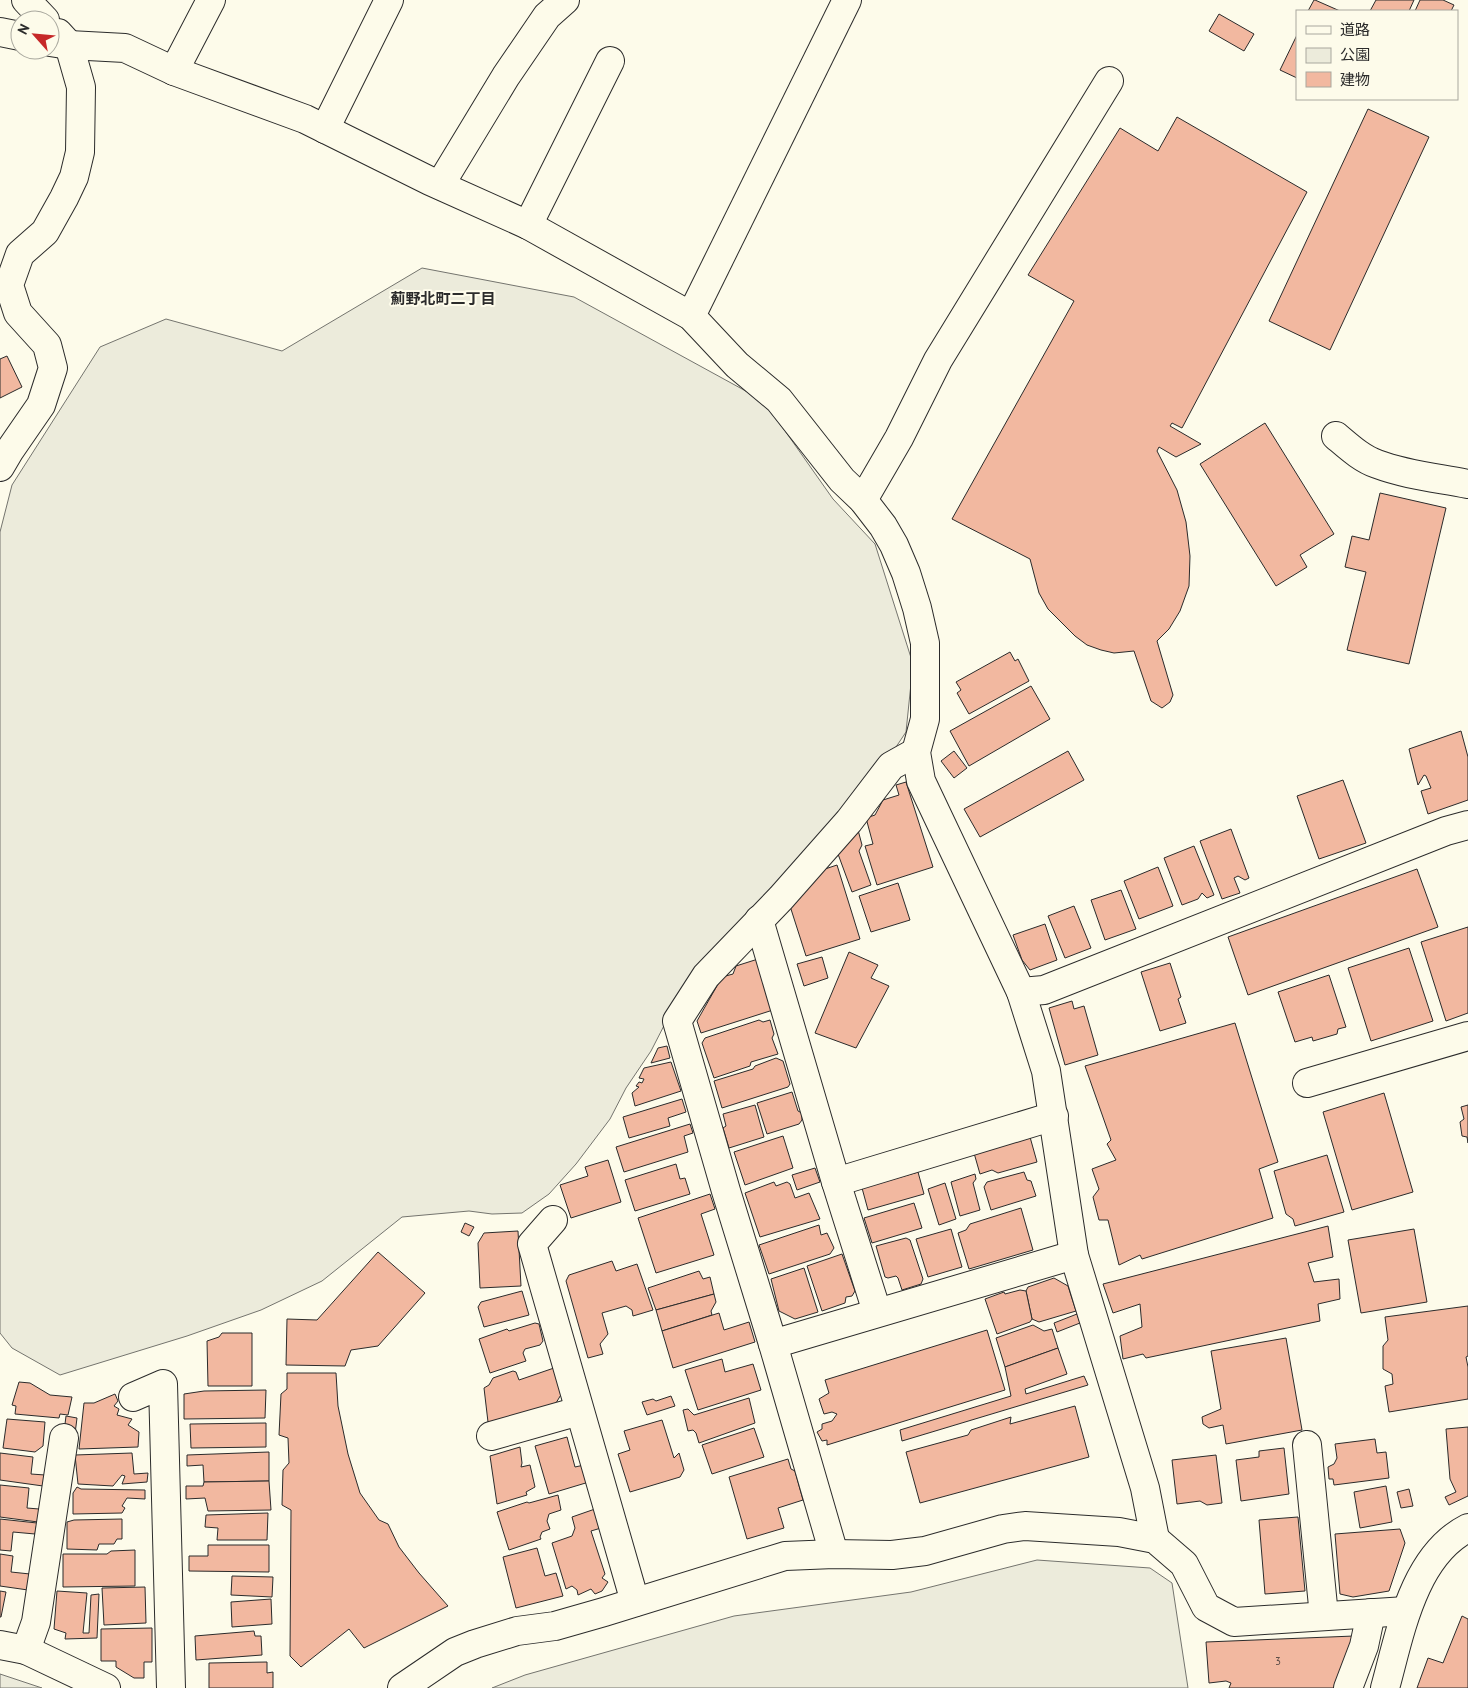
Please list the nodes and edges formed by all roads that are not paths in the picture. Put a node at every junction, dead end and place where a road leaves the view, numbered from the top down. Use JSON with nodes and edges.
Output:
{"nodes":[{"id":1,"x":26,"y":0,"type":"edge"},
{"id":2,"x":211,"y":0,"type":"edge"},
{"id":3,"x":389,"y":0,"type":"edge"},
{"id":4,"x":565,"y":0,"type":"edge"},
{"id":5,"x":847,"y":0,"type":"edge"},
{"id":6,"x":36,"y":10,"type":"edge"},
{"id":7,"x":60,"y":44,"type":"edge"},
{"id":8,"x":60,"y":46,"type":"edge"},
{"id":9,"x":610,"y":61,"type":"dead end"},
{"id":10,"x":174,"y":71,"type":"junction"},
{"id":11,"x":1109,"y":81,"type":"dead end"},
{"id":12,"x":325,"y":129,"type":"junction"},
{"id":13,"x":440,"y":185,"type":"junction"},
{"id":14,"x":528,"y":226,"type":"junction"},
{"id":15,"x":691,"y":316,"type":"junction"},
{"id":16,"x":1336,"y":436,"type":"dead end"},
{"id":17,"x":3,"y":453,"type":"edge"},
{"id":18,"x":1468,"y":484,"type":"edge"},
{"id":19,"x":862,"y":500,"type":"junction"},
{"id":20,"x":916,"y":752,"type":"junction"},
{"id":21,"x":1468,"y":825,"type":"edge"},
{"id":22,"x":759,"y":920,"type":"junction"},
{"id":23,"x":1021,"y":992,"type":"junction"},
{"id":24,"x":1468,"y":1036,"type":"edge"},
{"id":25,"x":1306,"y":1083,"type":"dead end"},
{"id":26,"x":1054,"y":1116,"type":"junction"},
{"id":27,"x":836,"y":1182,"type":"junction"},
{"id":28,"x":553,"y":1220,"type":"dead end"},
{"id":29,"x":1074,"y":1255,"type":"junction"},
{"id":30,"x":877,"y":1312,"type":"junction"},
{"id":31,"x":772,"y":1344,"type":"junction"},
{"id":32,"x":133,"y":1397,"type":"dead end"},
{"id":33,"x":580,"y":1411,"type":"junction"},
{"id":34,"x":491,"y":1436,"type":"dead end"},
{"id":35,"x":64,"y":1438,"type":"dead end"},
{"id":36,"x":1307,"y":1445,"type":"dead end"},
{"id":37,"x":1468,"y":1528,"type":"edge"},
{"id":38,"x":1155,"y":1539,"type":"junction"},
{"id":39,"x":834,"y":1554,"type":"junction"},
{"id":40,"x":635,"y":1602,"type":"junction"},
{"id":41,"x":1406,"y":1611,"type":"junction"},
{"id":42,"x":1371,"y":1613,"type":"junction"},
{"id":43,"x":1324,"y":1616,"type":"junction"},
{"id":44,"x":0,"y":1645,"type":"edge"},
{"id":45,"x":26,"y":1650,"type":"junction"},
{"id":46,"x":106,"y":1688,"type":"edge"},
{"id":47,"x":171,"y":1688,"type":"edge"},
{"id":48,"x":402,"y":1688,"type":"edge"},
{"id":49,"x":1348,"y":1688,"type":"edge"},
{"id":50,"x":1385,"y":1688,"type":"edge"}],
"edges":[{"from":1,"to":6,"type":"street"},
{"from":2,"to":10,"type":"street"},
{"from":3,"to":12,"type":"street"},
{"from":4,"to":13,"type":"street"},
{"from":5,"to":15,"type":"street"},
{"from":7,"to":10,"type":"street"},
{"from":8,"to":17,"type":"street"},
{"from":9,"to":14,"type":"street"},
{"from":10,"to":12,"type":"street"},
{"from":11,"to":19,"type":"street"},
{"from":12,"to":13,"type":"street"},
{"from":13,"to":14,"type":"street"},
{"from":14,"to":15,"type":"street"},
{"from":15,"to":19,"type":"street"},
{"from":16,"to":18,"type":"street"},
{"from":19,"to":20,"type":"street"},
{"from":20,"to":22,"type":"street"},
{"from":20,"to":23,"type":"street"},
{"from":21,"to":23,"type":"street"},
{"from":22,"to":27,"type":"street"},
{"from":22,"to":31,"type":"street"},
{"from":23,"to":26,"type":"street"},
{"from":24,"to":25,"type":"street"},
{"from":26,"to":27,"type":"street"},
{"from":26,"to":29,"type":"street"},
{"from":27,"to":30,"type":"street"},
{"from":28,"to":33,"type":"street"},
{"from":29,"to":30,"type":"street"},
{"from":29,"to":38,"type":"street"},
{"from":30,"to":31,"type":"street"},
{"from":31,"to":39,"type":"street"},
{"from":32,"to":47,"type":"street"},
{"from":33,"to":34,"type":"street"},
{"from":33,"to":40,"type":"street"},
{"from":35,"to":45,"type":"street"},
{"from":36,"to":43,"type":"street"},
{"from":37,"to":41,"type":"street"},
{"from":38,"to":39,"type":"street"},
{"from":38,"to":43,"type":"street"},
{"from":39,"to":40,"type":"street"},
{"from":40,"to":48,"type":"street"},
{"from":41,"to":42,"type":"street"},
{"from":41,"to":50,"type":"street"},
{"from":42,"to":43,"type":"street"},
{"from":42,"to":49,"type":"street"},
{"from":44,"to":45,"type":"street"},
{"from":45,"to":46,"type":"street"}]}
